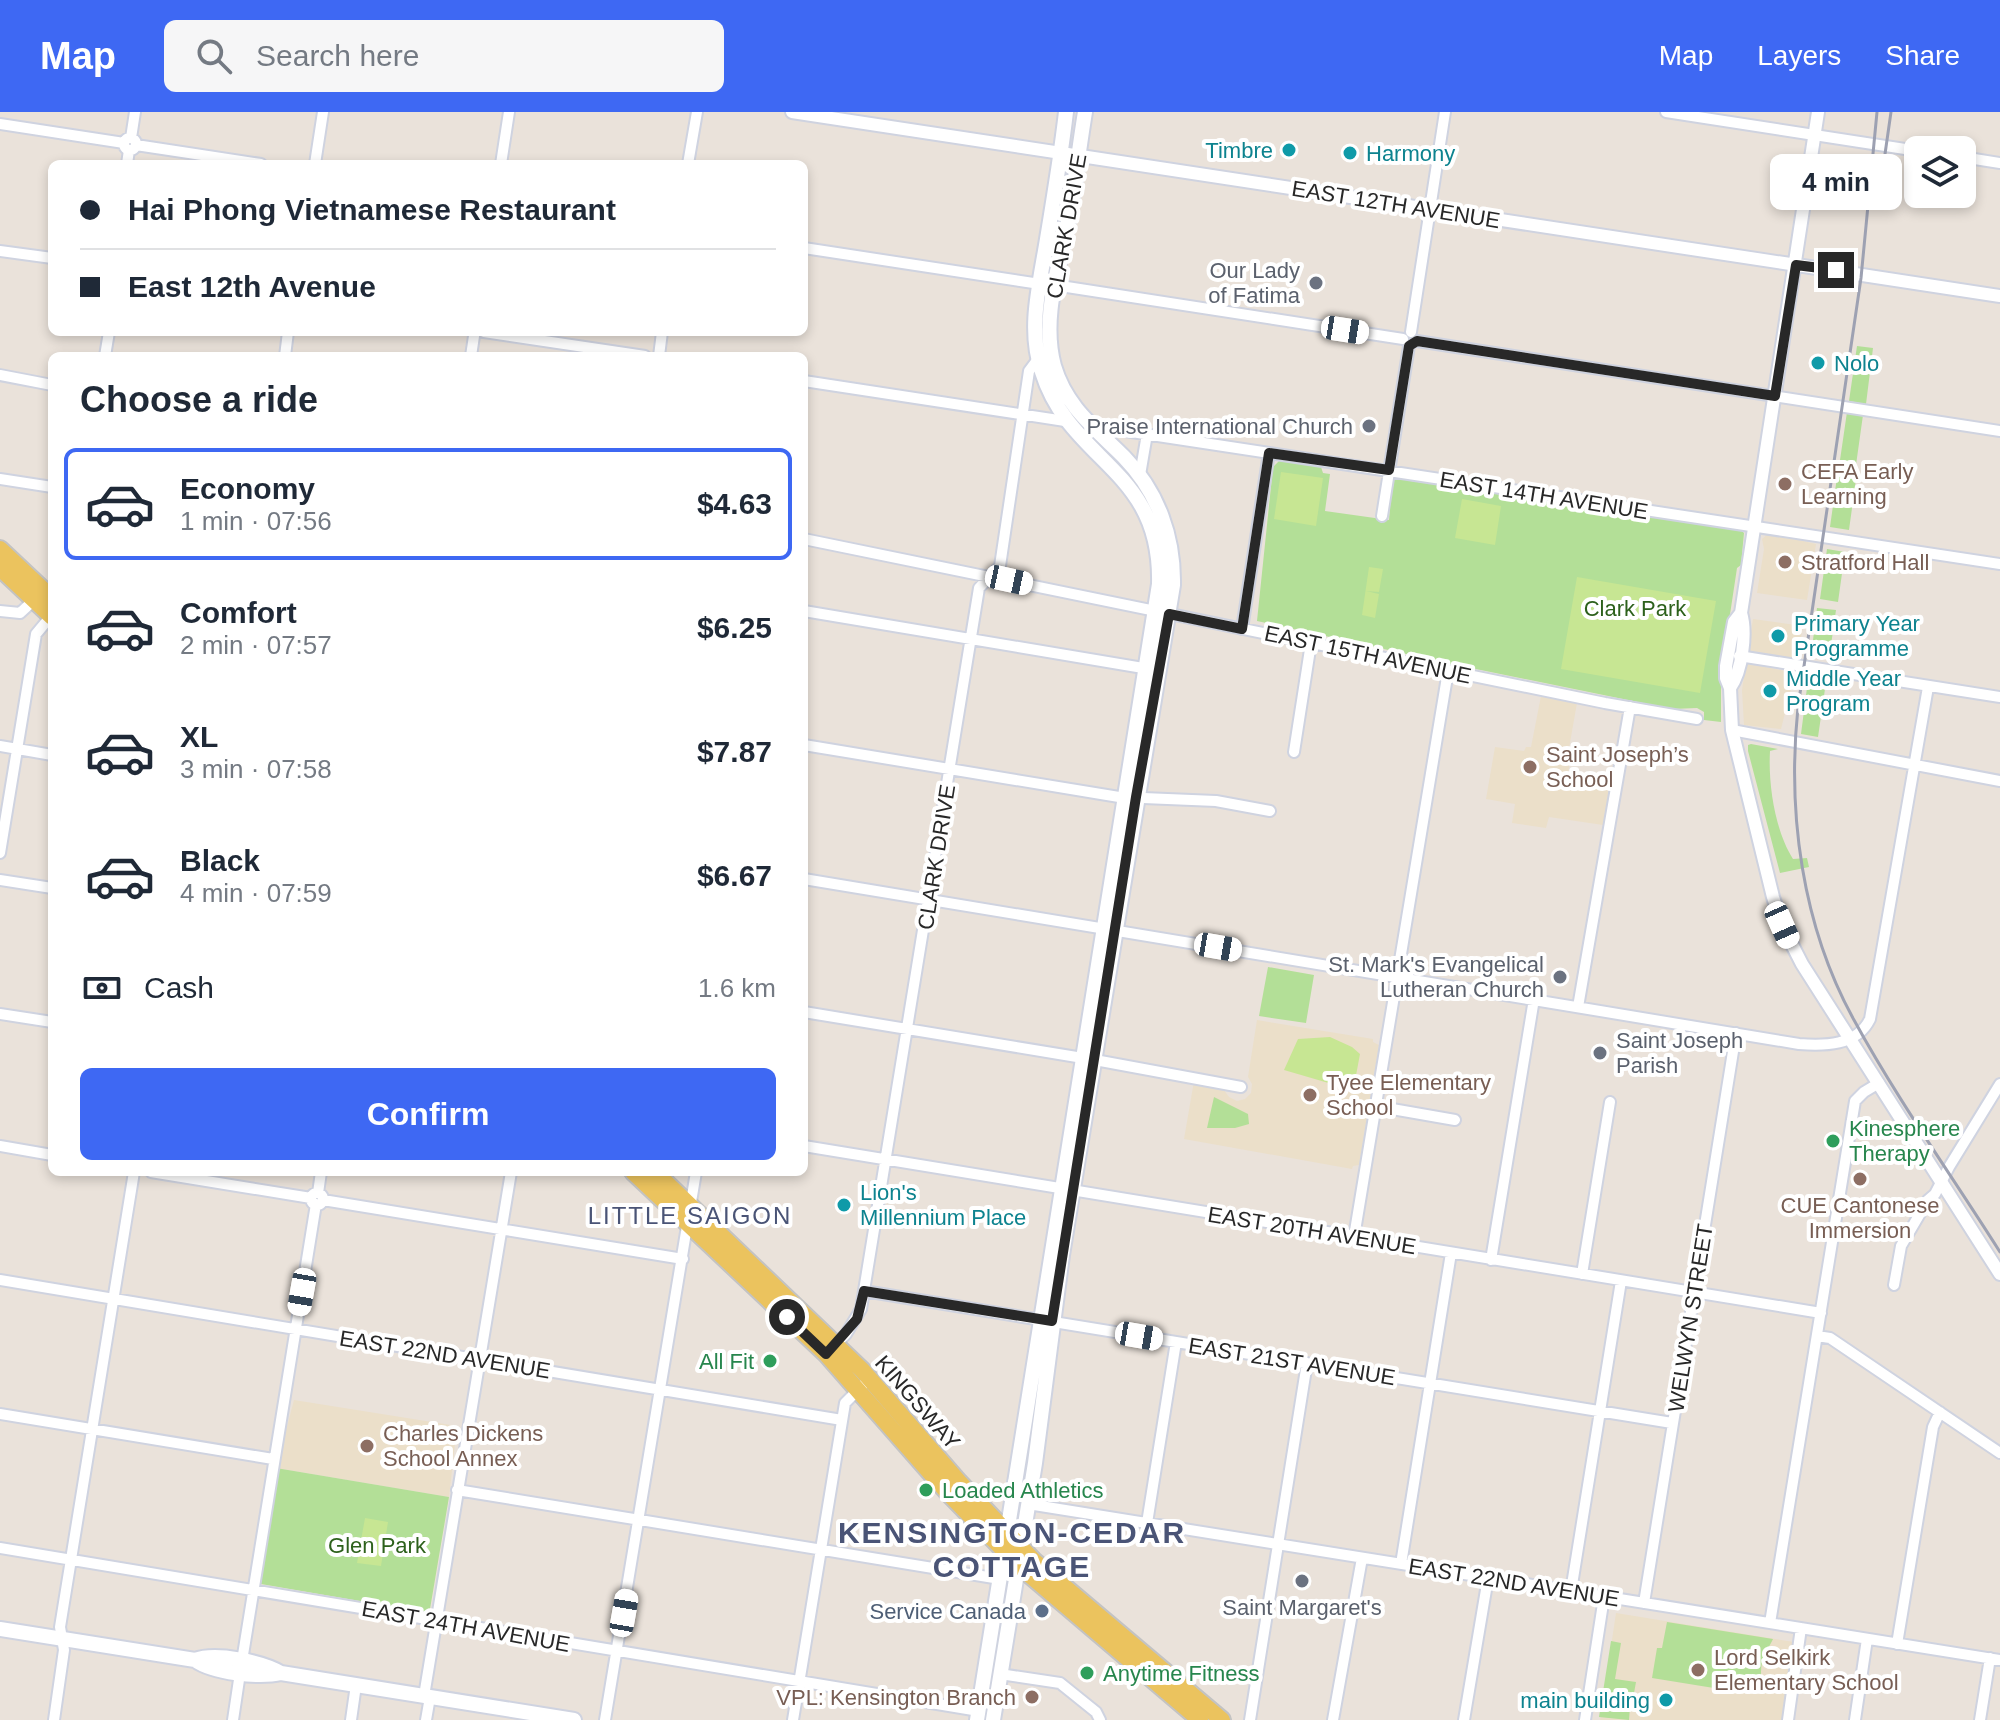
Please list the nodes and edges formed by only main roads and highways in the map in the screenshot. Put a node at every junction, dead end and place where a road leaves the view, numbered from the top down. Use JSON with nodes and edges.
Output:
{"nodes":[{"id":1,"x":1066,"y":112,"type":"edge"},
{"id":2,"x":1085,"y":112,"type":"edge"},
{"id":3,"x":1047,"y":285,"type":"junction"},
{"id":4,"x":0,"y":549,"type":"edge"},
{"id":5,"x":0,"y":568,"type":"edge"},
{"id":6,"x":48,"y":605,"type":"edge"},
{"id":7,"x":48,"y":608,"type":"edge"},
{"id":8,"x":1162,"y":613,"type":"junction"},
{"id":9,"x":637,"y":1176,"type":"edge"},
{"id":10,"x":659,"y":1176,"type":"edge"},
{"id":11,"x":1046,"y":1320,"type":"junction"},
{"id":12,"x":831,"y":1349,"type":"junction"},
{"id":13,"x":864,"y":1384,"type":"junction"},
{"id":14,"x":1007,"y":1533,"type":"junction"},
{"id":15,"x":1013,"y":1550,"type":"junction"},
{"id":16,"x":1018,"y":1565,"type":"junction"},
{"id":17,"x":0,"y":1629,"type":"edge"},
{"id":18,"x":978,"y":1715,"type":"edge"},
{"id":19,"x":574,"y":1720,"type":"edge"},
{"id":20,"x":993,"y":1720,"type":"edge"},
{"id":21,"x":1200,"y":1720,"type":"edge"},
{"id":22,"x":1222,"y":1720,"type":"edge"}],
"edges":[{"from":1,"to":3,"type":"main road","name":"CLARK DRIVE"},
{"from":2,"to":3,"type":"main road","name":"CLARK DRIVE"},
{"from":3,"to":8,"type":"main road","name":"CLARK DRIVE"},
{"from":3,"to":8,"type":"main road","name":"CLARK DRIVE"},
{"from":4,"to":6,"type":"main road"},
{"from":5,"to":7,"type":"main road"},
{"from":8,"to":11,"type":"main road"},
{"from":9,"to":12,"type":"main road","name":"KINGSWAY"},
{"from":10,"to":12,"type":"main road","name":"KINGSWAY"},
{"from":11,"to":14,"type":"main road"},
{"from":11,"to":15,"type":"main road"},
{"from":12,"to":13,"type":"main road","name":"KINGSWAY"},
{"from":13,"to":14,"type":"main road","name":"KINGSWAY"},
{"from":13,"to":15,"type":"main road","name":"KINGSWAY"},
{"from":14,"to":15,"type":"main road","name":"KINGSWAY"},
{"from":15,"to":16,"type":"main road","name":"KINGSWAY"},
{"from":15,"to":18,"type":"main road"},
{"from":15,"to":22,"type":"main road","name":"KINGSWAY"},
{"from":16,"to":20,"type":"main road"},
{"from":16,"to":21,"type":"main road","name":"KINGSWAY"},
{"from":17,"to":19,"type":"main road"}]}
